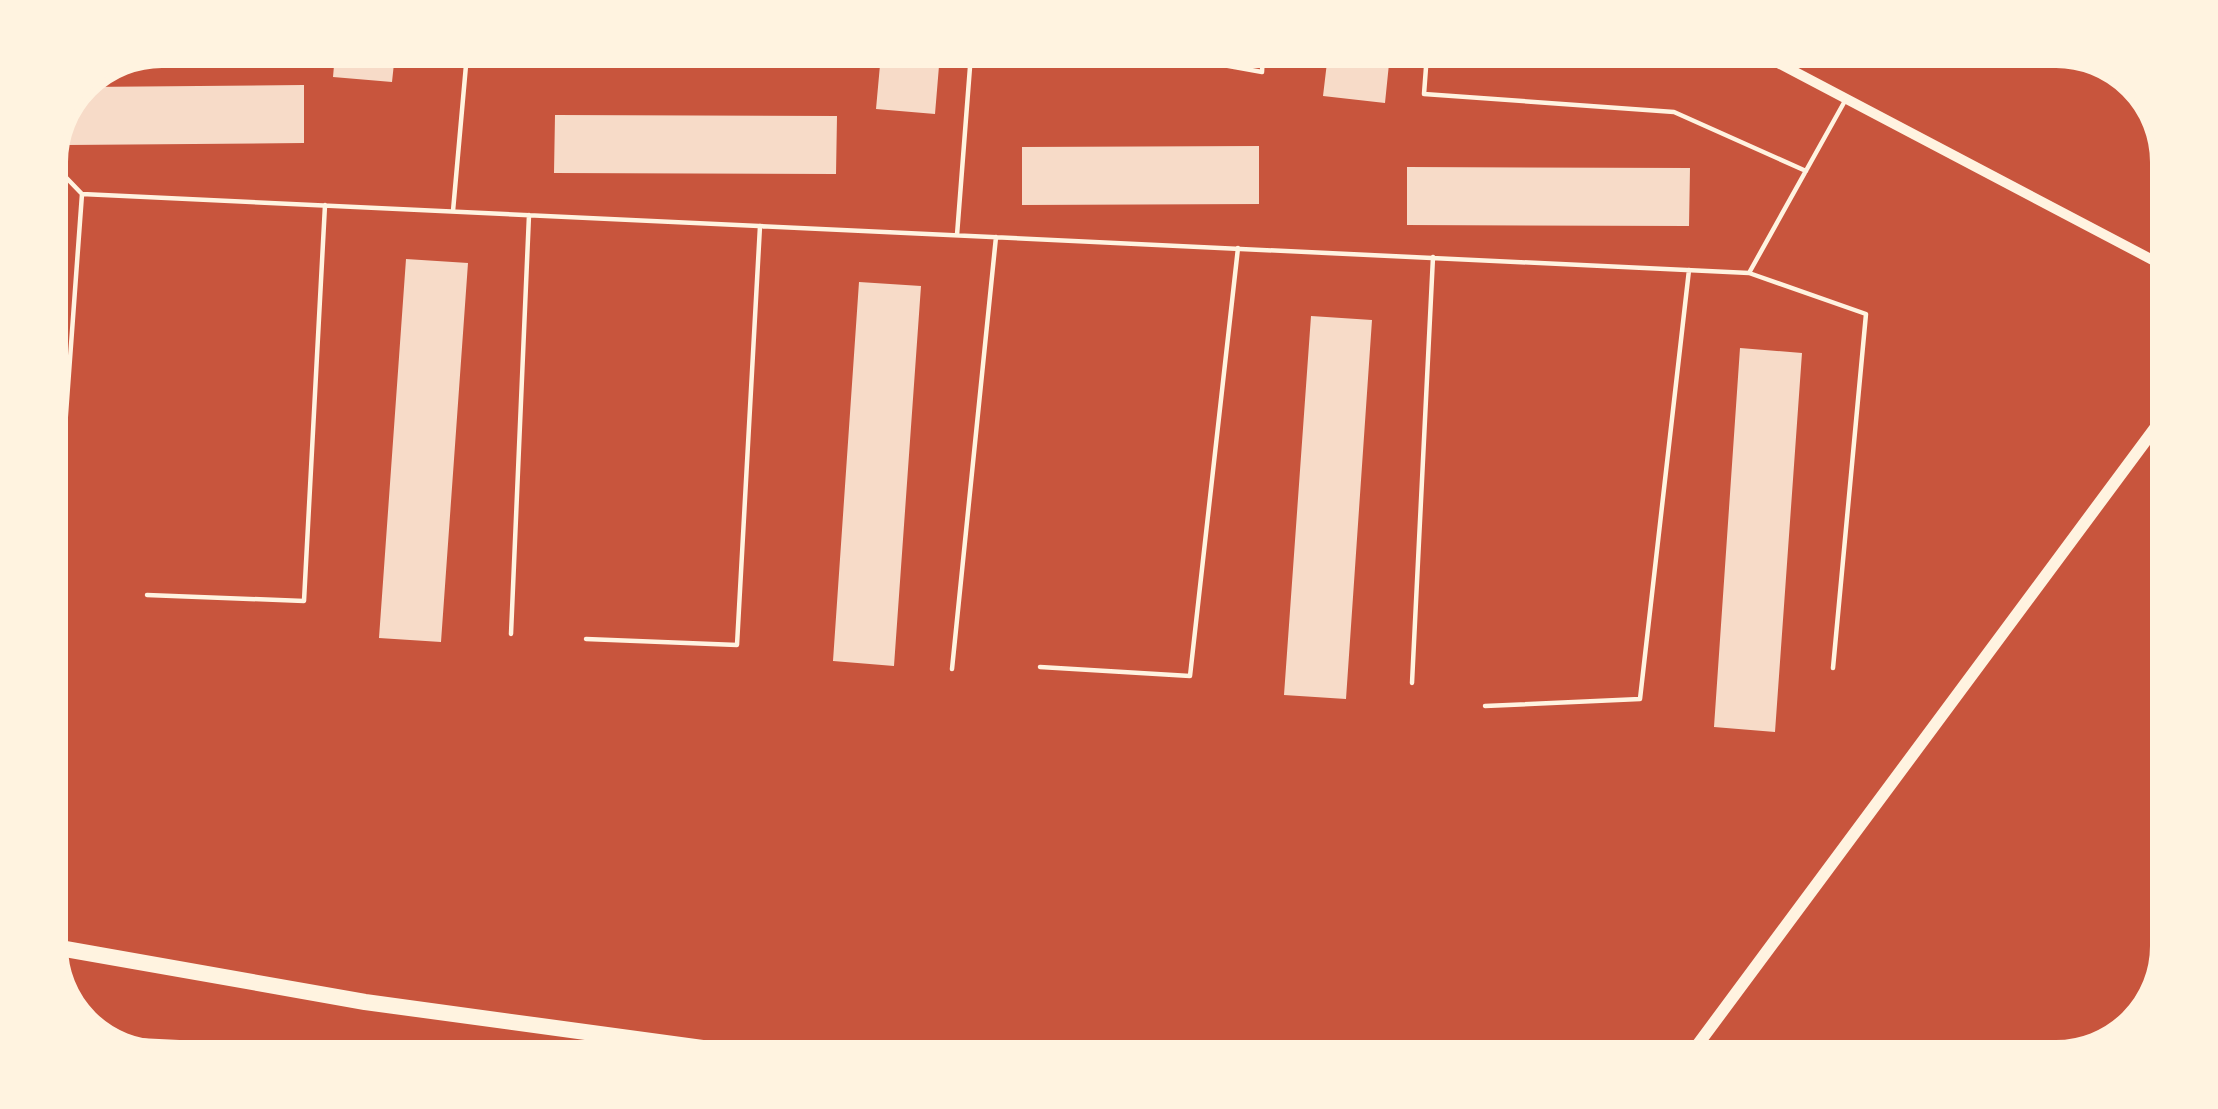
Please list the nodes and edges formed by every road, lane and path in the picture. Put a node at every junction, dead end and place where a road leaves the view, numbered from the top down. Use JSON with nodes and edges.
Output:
{"nodes":[{"id":1,"x":466,"y":64,"type":"edge"},
{"id":2,"x":970,"y":64,"type":"edge"},
{"id":3,"x":1218,"y":64,"type":"edge"},
{"id":4,"x":1262,"y":64,"type":"edge"},
{"id":5,"x":1426,"y":64,"type":"edge"},
{"id":6,"x":1780,"y":64,"type":"edge"},
{"id":7,"x":1846,"y":99,"type":"junction"},
{"id":8,"x":1806,"y":171,"type":"junction"},
{"id":9,"x":65,"y":176,"type":"edge"},
{"id":10,"x":82,"y":194,"type":"junction"},
{"id":11,"x":325,"y":205,"type":"junction"},
{"id":12,"x":453,"y":211,"type":"junction"},
{"id":13,"x":529,"y":215,"type":"junction"},
{"id":14,"x":760,"y":226,"type":"junction"},
{"id":15,"x":957,"y":235,"type":"junction"},
{"id":16,"x":996,"y":237,"type":"junction"},
{"id":17,"x":1238,"y":248,"type":"junction"},
{"id":18,"x":1433,"y":257,"type":"junction"},
{"id":19,"x":2153,"y":260,"type":"edge"},
{"id":20,"x":1689,"y":270,"type":"junction"},
{"id":21,"x":1749,"y":273,"type":"junction"},
{"id":22,"x":65,"y":428,"type":"edge"},
{"id":23,"x":2153,"y":430,"type":"edge"},
{"id":24,"x":147,"y":595,"type":"dead end"},
{"id":25,"x":512,"y":634,"type":"dead end"},
{"id":26,"x":586,"y":639,"type":"dead end"},
{"id":27,"x":1040,"y":668,"type":"dead end"},
{"id":28,"x":1833,"y":668,"type":"dead end"},
{"id":29,"x":952,"y":669,"type":"dead end"},
{"id":30,"x":1412,"y":683,"type":"dead end"},
{"id":31,"x":1485,"y":706,"type":"dead end"},
{"id":32,"x":65,"y":949,"type":"edge"},
{"id":33,"x":673,"y":1044,"type":"edge"},
{"id":34,"x":1698,"y":1044,"type":"edge"}],
"edges":[{"from":1,"to":12,"type":"lane"},
{"from":2,"to":15,"type":"lane"},
{"from":3,"to":4,"type":"lane"},
{"from":5,"to":8,"type":"lane"},
{"from":6,"to":7,"type":"street"},
{"from":7,"to":8,"type":"lane"},
{"from":7,"to":19,"type":"street"},
{"from":8,"to":21,"type":"lane"},
{"from":9,"to":10,"type":"lane"},
{"from":10,"to":11,"type":"lane"},
{"from":10,"to":22,"type":"lane"},
{"from":11,"to":12,"type":"lane"},
{"from":11,"to":24,"type":"lane"},
{"from":12,"to":13,"type":"lane"},
{"from":13,"to":14,"type":"lane"},
{"from":13,"to":25,"type":"lane"},
{"from":14,"to":15,"type":"lane"},
{"from":14,"to":26,"type":"lane"},
{"from":15,"to":16,"type":"lane"},
{"from":16,"to":17,"type":"lane"},
{"from":16,"to":29,"type":"lane"},
{"from":17,"to":18,"type":"lane"},
{"from":17,"to":27,"type":"lane"},
{"from":18,"to":20,"type":"lane"},
{"from":18,"to":30,"type":"lane"},
{"from":20,"to":21,"type":"lane"},
{"from":20,"to":31,"type":"lane"},
{"from":21,"to":28,"type":"lane"},
{"from":23,"to":34,"type":"main road"},
{"from":32,"to":33,"type":"highway"}]}
